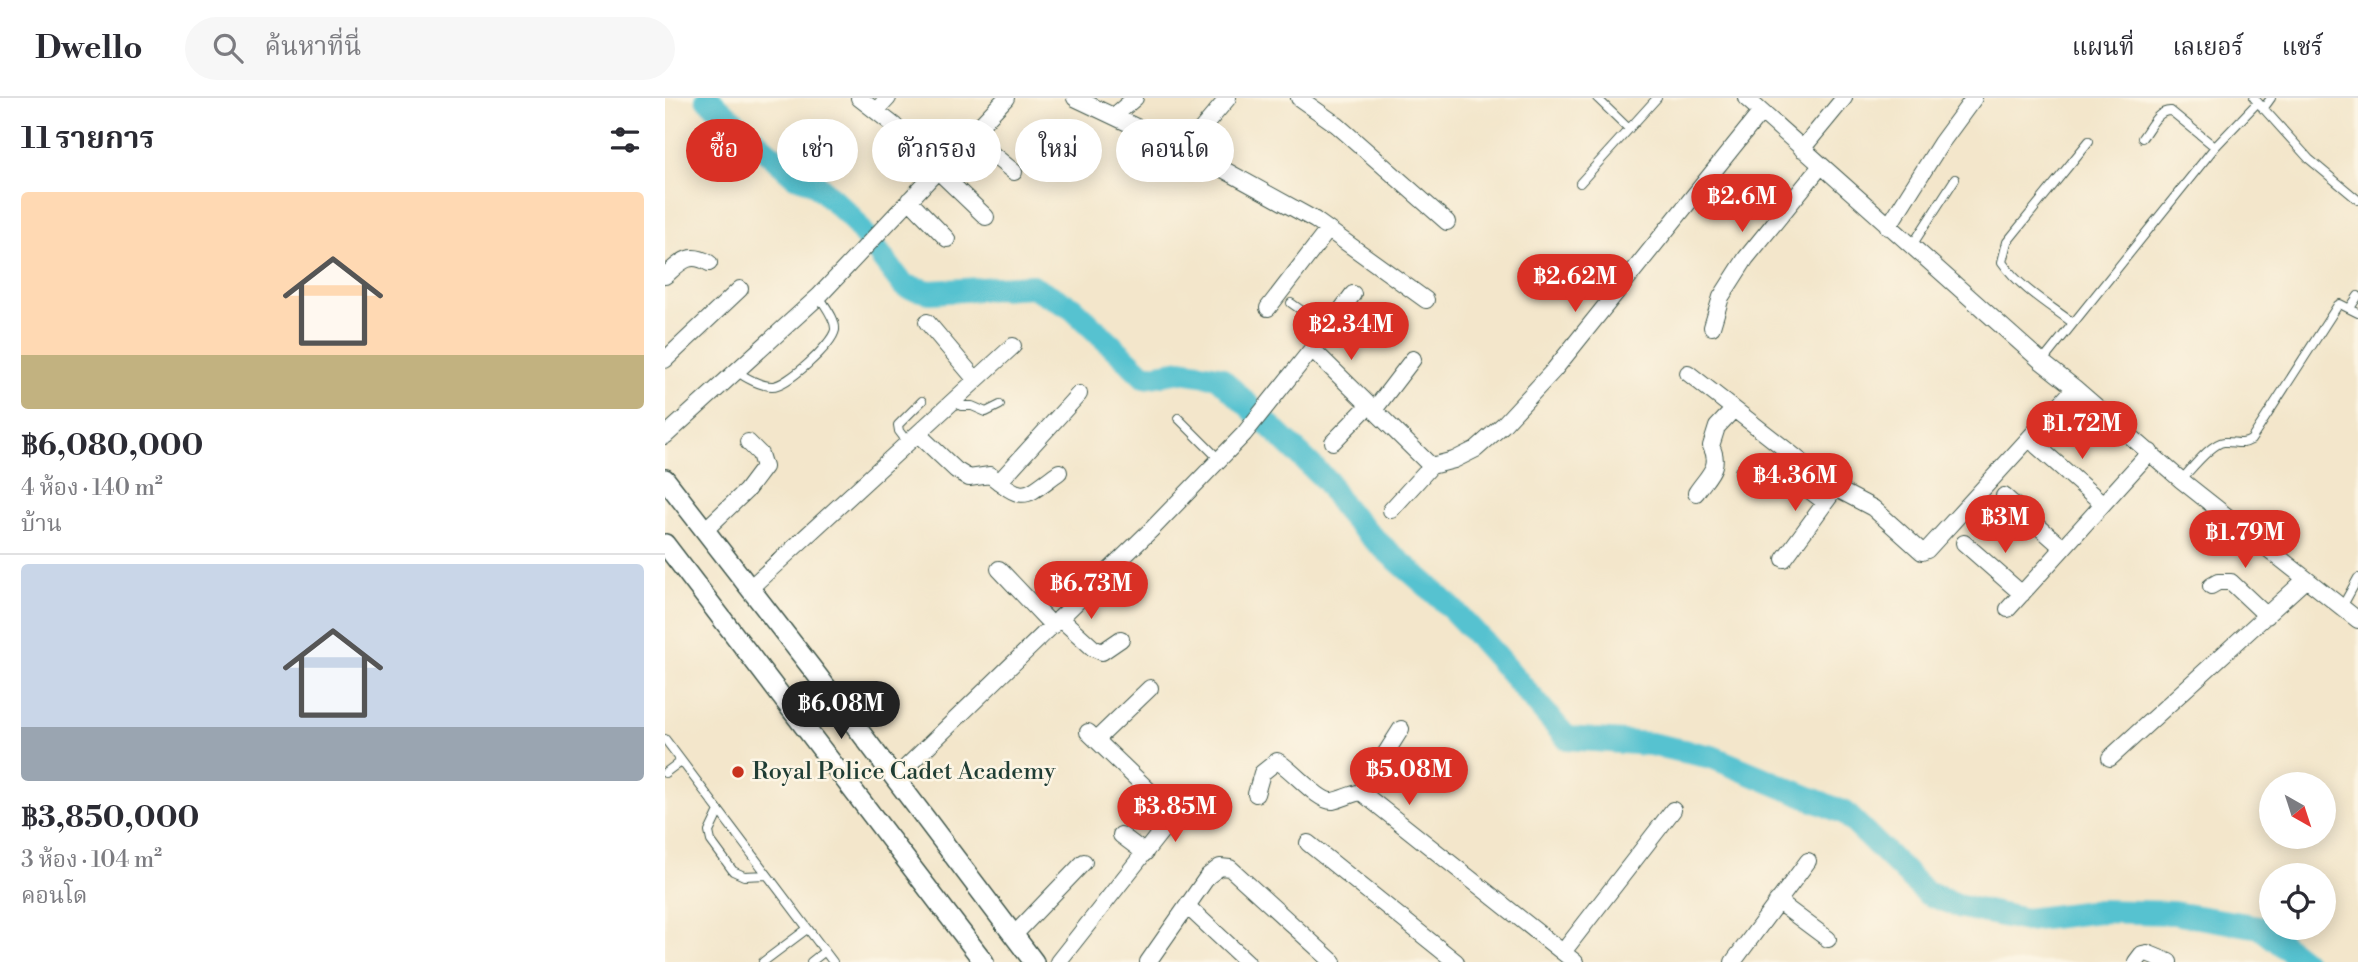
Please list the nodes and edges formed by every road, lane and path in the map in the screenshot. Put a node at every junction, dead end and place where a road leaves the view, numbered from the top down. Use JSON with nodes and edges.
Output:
{"nodes":[{"id":1,"x":859,"y":98,"type":"edge"},
{"id":2,"x":888,"y":98,"type":"edge"},
{"id":3,"x":1006,"y":98,"type":"edge"},
{"id":4,"x":1075,"y":98,"type":"edge"},
{"id":5,"x":1135,"y":98,"type":"edge"},
{"id":6,"x":1228,"y":98,"type":"edge"},
{"id":7,"x":1299,"y":98,"type":"edge"},
{"id":8,"x":1597,"y":98,"type":"edge"},
{"id":9,"x":1657,"y":98,"type":"edge"},
{"id":10,"x":1746,"y":98,"type":"edge"},
{"id":11,"x":1844,"y":98,"type":"edge"},
{"id":12,"x":1974,"y":98,"type":"edge"},
{"id":13,"x":2271,"y":98,"type":"edge"},
{"id":14,"x":2258,"y":103,"type":"edge"},
{"id":15,"x":876,"y":111,"type":"junction"},
{"id":16,"x":1761,"y":112,"type":"junction"},
{"id":17,"x":1114,"y":116,"type":"junction"},
{"id":18,"x":886,"y":119,"type":"edge"},
{"id":19,"x":986,"y":119,"type":"edge"},
{"id":20,"x":1120,"y":119,"type":"edge"},
{"id":21,"x":1210,"y":119,"type":"edge"},
{"id":22,"x":1629,"y":129,"type":"junction"},
{"id":23,"x":2143,"y":138,"type":"dead end"},
{"id":24,"x":2089,"y":141,"type":"dead end"},
{"id":25,"x":2215,"y":146,"type":"junction"},
{"id":26,"x":1802,"y":149,"type":"junction"},
{"id":27,"x":1001,"y":161,"type":"edge"},
{"id":28,"x":1820,"y":167,"type":"junction"},
{"id":29,"x":1014,"y":172,"type":"dead end"},
{"id":30,"x":1234,"y":177,"type":"edge"},
{"id":31,"x":1955,"y":179,"type":"dead end"},
{"id":32,"x":926,"y":182,"type":"edge"},
{"id":33,"x":949,"y":182,"type":"edge"},
{"id":34,"x":1580,"y":183,"type":"dead end"},
{"id":35,"x":909,"y":200,"type":"junction"},
{"id":36,"x":2358,"y":200,"type":"edge"},
{"id":37,"x":986,"y":218,"type":"dead end"},
{"id":38,"x":1447,"y":222,"type":"dead end"},
{"id":39,"x":1888,"y":227,"type":"junction"},
{"id":40,"x":1328,"y":230,"type":"junction"},
{"id":41,"x":947,"y":239,"type":"dead end"},
{"id":42,"x":1911,"y":247,"type":"junction"},
{"id":43,"x":709,"y":264,"type":"dead end"},
{"id":44,"x":665,"y":276,"type":"edge"},
{"id":45,"x":740,"y":289,"type":"dead end"},
{"id":46,"x":1353,"y":294,"type":"dead end"},
{"id":47,"x":819,"y":296,"type":"junction"},
{"id":48,"x":2358,"y":296,"type":"edge"},
{"id":49,"x":1426,"y":300,"type":"dead end"},
{"id":50,"x":1291,"y":303,"type":"dead end"},
{"id":51,"x":1268,"y":308,"type":"dead end"},
{"id":52,"x":2354,"y":310,"type":"edge"},
{"id":53,"x":927,"y":322,"type":"dead end"},
{"id":54,"x":2073,"y":323,"type":"junction"},
{"id":55,"x":1712,"y":327,"type":"dead end"},
{"id":56,"x":1328,"y":328,"type":"junction"},
{"id":57,"x":1013,"y":346,"type":"dead end"},
{"id":58,"x":1312,"y":349,"type":"junction"},
{"id":59,"x":1413,"y":359,"type":"dead end"},
{"id":60,"x":665,"y":360,"type":"edge"},
{"id":61,"x":2042,"y":362,"type":"junction"},
{"id":62,"x":737,"y":371,"type":"junction"},
{"id":63,"x":1688,"y":373,"type":"dead end"},
{"id":64,"x":976,"y":380,"type":"junction"},
{"id":65,"x":2075,"y":388,"type":"junction"},
{"id":66,"x":1079,"y":394,"type":"dead end"},
{"id":67,"x":954,"y":400,"type":"junction"},
{"id":68,"x":922,"y":401,"type":"dead end"},
{"id":69,"x":1000,"y":405,"type":"dead end"},
{"id":70,"x":1371,"y":408,"type":"junction"},
{"id":71,"x":1734,"y":409,"type":"junction"},
{"id":72,"x":1178,"y":418,"type":"dead end"},
{"id":73,"x":665,"y":436,"type":"edge"},
{"id":74,"x":913,"y":438,"type":"junction"},
{"id":75,"x":748,"y":442,"type":"dead end"},
{"id":76,"x":1333,"y":442,"type":"dead end"},
{"id":77,"x":2037,"y":446,"type":"dead end"},
{"id":78,"x":2150,"y":452,"type":"junction"},
{"id":79,"x":1219,"y":459,"type":"junction"},
{"id":80,"x":1431,"y":466,"type":"junction"},
{"id":81,"x":1059,"y":472,"type":"dead end"},
{"id":82,"x":1742,"y":472,"type":"dead end"},
{"id":83,"x":665,"y":479,"type":"edge"},
{"id":84,"x":2181,"y":480,"type":"junction"},
{"id":85,"x":999,"y":482,"type":"junction"},
{"id":86,"x":1835,"y":488,"type":"junction"},
{"id":87,"x":1696,"y":493,"type":"dead end"},
{"id":88,"x":2004,"y":496,"type":"dead end"},
{"id":89,"x":1825,"y":502,"type":"junction"},
{"id":90,"x":2102,"y":503,"type":"junction"},
{"id":91,"x":1391,"y":510,"type":"dead end"},
{"id":92,"x":705,"y":530,"type":"junction"},
{"id":93,"x":1964,"y":543,"type":"dead end"},
{"id":94,"x":665,"y":544,"type":"edge"},
{"id":95,"x":2063,"y":548,"type":"junction"},
{"id":96,"x":1784,"y":559,"type":"dead end"},
{"id":97,"x":999,"y":569,"type":"dead end"},
{"id":98,"x":2358,"y":578,"type":"edge"},
{"id":99,"x":2306,"y":579,"type":"junction"},
{"id":100,"x":2211,"y":586,"type":"dead end"},
{"id":101,"x":750,"y":588,"type":"junction"},
{"id":102,"x":2022,"y":594,"type":"junction"},
{"id":103,"x":2341,"y":607,"type":"junction"},
{"id":104,"x":2008,"y":609,"type":"dead end"},
{"id":105,"x":2267,"y":616,"type":"junction"},
{"id":106,"x":2358,"y":620,"type":"edge"},
{"id":107,"x":1056,"y":622,"type":"junction"},
{"id":108,"x":1121,"y":639,"type":"dead end"},
{"id":109,"x":1150,"y":688,"type":"dead end"},
{"id":110,"x":1402,"y":729,"type":"dead end"},
{"id":111,"x":665,"y":739,"type":"edge"},
{"id":112,"x":2110,"y":758,"type":"dead end"},
{"id":113,"x":681,"y":761,"type":"junction"},
{"id":114,"x":665,"y":773,"type":"edge"},
{"id":115,"x":895,"y":778,"type":"junction"},
{"id":116,"x":1361,"y":792,"type":"junction"},
{"id":117,"x":1257,"y":794,"type":"dead end"},
{"id":118,"x":1673,"y":810,"type":"dead end"},
{"id":119,"x":719,"y":811,"type":"junction"},
{"id":120,"x":1121,"y":835,"type":"dead end"},
{"id":121,"x":1308,"y":843,"type":"dead end"},
{"id":122,"x":1145,"y":853,"type":"junction"},
{"id":123,"x":1808,"y":860,"type":"dead end"},
{"id":124,"x":1084,"y":862,"type":"dead end"},
{"id":125,"x":767,"y":875,"type":"junction"},
{"id":126,"x":1777,"y":901,"type":"junction"},
{"id":127,"x":1187,"y":906,"type":"junction"},
{"id":128,"x":807,"y":929,"type":"junction"},
{"id":129,"x":1013,"y":936,"type":"junction"},
{"id":130,"x":1828,"y":939,"type":"dead end"},
{"id":131,"x":825,"y":951,"type":"junction"},
{"id":132,"x":1153,"y":956,"type":"edge"},
{"id":133,"x":1569,"y":957,"type":"edge"},
{"id":134,"x":763,"y":962,"type":"edge"},
{"id":135,"x":811,"y":962,"type":"edge"},
{"id":136,"x":833,"y":962,"type":"edge"},
{"id":137,"x":985,"y":962,"type":"edge"},
{"id":138,"x":1034,"y":962,"type":"edge"},
{"id":139,"x":1058,"y":962,"type":"edge"},
{"id":140,"x":1170,"y":962,"type":"edge"},
{"id":141,"x":1247,"y":962,"type":"edge"},
{"id":142,"x":1333,"y":962,"type":"edge"},
{"id":143,"x":1456,"y":962,"type":"edge"},
{"id":144,"x":1733,"y":962,"type":"edge"},
{"id":145,"x":2136,"y":962,"type":"edge"},
{"id":146,"x":2169,"y":962,"type":"edge"}],
"edges":[{"from":1,"to":15,"type":"street"},
{"from":2,"to":15,"type":"street"},
{"from":3,"to":19,"type":"street"},
{"from":4,"to":17,"type":"street"},
{"from":5,"to":17,"type":"street"},
{"from":6,"to":21,"type":"street"},
{"from":7,"to":38,"type":"street"},
{"from":8,"to":22,"type":"lane"},
{"from":9,"to":22,"type":"lane"},
{"from":10,"to":16,"type":"street"},
{"from":11,"to":26,"type":"street"},
{"from":12,"to":39,"type":"street"},
{"from":13,"to":14,"type":"lane"},
{"from":14,"to":25,"type":"lane"},
{"from":14,"to":36,"type":"lane"},
{"from":15,"to":18,"type":"street"},
{"from":16,"to":26,"type":"street"},
{"from":16,"to":80,"type":"street"},
{"from":17,"to":20,"type":"street"},
{"from":22,"to":34,"type":"lane"},
{"from":23,"to":25,"type":"lane"},
{"from":24,"to":54,"type":"lane"},
{"from":25,"to":54,"type":"lane"},
{"from":26,"to":28,"type":"street"},
{"from":27,"to":29,"type":"street"},
{"from":28,"to":39,"type":"street"},
{"from":28,"to":55,"type":"street"},
{"from":30,"to":40,"type":"street"},
{"from":31,"to":42,"type":"lane"},
{"from":32,"to":35,"type":"street"},
{"from":33,"to":37,"type":"street"},
{"from":35,"to":41,"type":"street"},
{"from":35,"to":47,"type":"street"},
{"from":39,"to":42,"type":"street"},
{"from":40,"to":49,"type":"street"},
{"from":40,"to":51,"type":"street"},
{"from":42,"to":61,"type":"street"},
{"from":43,"to":44,"type":"street"},
{"from":45,"to":60,"type":"street"},
{"from":46,"to":56,"type":"street"},
{"from":47,"to":62,"type":"street"},
{"from":47,"to":62,"type":"lane"},
{"from":48,"to":52,"type":"lane"},
{"from":50,"to":56,"type":"lane"},
{"from":52,"to":84,"type":"lane"},
{"from":53,"to":64,"type":"street"},
{"from":54,"to":61,"type":"lane"},
{"from":56,"to":58,"type":"street"},
{"from":57,"to":64,"type":"street"},
{"from":58,"to":70,"type":"street"},
{"from":58,"to":79,"type":"street"},
{"from":59,"to":70,"type":"street"},
{"from":61,"to":65,"type":"street"},
{"from":62,"to":73,"type":"street"},
{"from":63,"to":71,"type":"street"},
{"from":64,"to":67,"type":"street"},
{"from":65,"to":78,"type":"street"},
{"from":65,"to":86,"type":"street"},
{"from":66,"to":85,"type":"street"},
{"from":67,"to":69,"type":"lane"},
{"from":67,"to":74,"type":"street"},
{"from":68,"to":74,"type":"lane"},
{"from":70,"to":76,"type":"street"},
{"from":70,"to":80,"type":"street"},
{"from":71,"to":86,"type":"street"},
{"from":71,"to":87,"type":"street"},
{"from":72,"to":79,"type":"lane"},
{"from":74,"to":85,"type":"street"},
{"from":74,"to":101,"type":"street"},
{"from":75,"to":92,"type":"street"},
{"from":77,"to":90,"type":"street"},
{"from":78,"to":84,"type":"street"},
{"from":78,"to":90,"type":"street"},
{"from":79,"to":107,"type":"street"},
{"from":80,"to":91,"type":"street"},
{"from":81,"to":85,"type":"street"},
{"from":82,"to":89,"type":"street"},
{"from":83,"to":92,"type":"street"},
{"from":84,"to":99,"type":"street"},
{"from":86,"to":89,"type":"street"},
{"from":88,"to":95,"type":"street"},
{"from":89,"to":96,"type":"street"},
{"from":90,"to":95,"type":"street"},
{"from":92,"to":101,"type":"street"},
{"from":93,"to":102,"type":"street"},
{"from":94,"to":137,"type":"street"},
{"from":95,"to":102,"type":"street"},
{"from":97,"to":107,"type":"street"},
{"from":98,"to":103,"type":"lane"},
{"from":99,"to":103,"type":"street"},
{"from":99,"to":105,"type":"street"},
{"from":100,"to":105,"type":"street"},
{"from":101,"to":115,"type":"street"},
{"from":102,"to":104,"type":"street"},
{"from":103,"to":106,"type":"street"},
{"from":105,"to":112,"type":"street"},
{"from":107,"to":108,"type":"street"},
{"from":107,"to":115,"type":"street"},
{"from":109,"to":122,"type":"street"},
{"from":110,"to":116,"type":"street"},
{"from":111,"to":113,"type":"lane"},
{"from":113,"to":114,"type":"lane"},
{"from":113,"to":119,"type":"lane"},
{"from":115,"to":129,"type":"street"},
{"from":116,"to":117,"type":"street"},
{"from":116,"to":133,"type":"street"},
{"from":118,"to":133,"type":"street"},
{"from":119,"to":125,"type":"lane"},
{"from":119,"to":125,"type":"lane"},
{"from":120,"to":122,"type":"street"},
{"from":121,"to":143,"type":"street"},
{"from":122,"to":139,"type":"street"},
{"from":123,"to":126,"type":"street"},
{"from":124,"to":129,"type":"street"},
{"from":125,"to":128,"type":"lane"},
{"from":126,"to":130,"type":"street"},
{"from":126,"to":144,"type":"street"},
{"from":127,"to":132,"type":"street"},
{"from":127,"to":141,"type":"street"},
{"from":127,"to":142,"type":"street"},
{"from":128,"to":131,"type":"lane"},
{"from":128,"to":134,"type":"lane"},
{"from":129,"to":138,"type":"street"},
{"from":131,"to":135,"type":"lane"},
{"from":131,"to":136,"type":"lane"},
{"from":132,"to":140,"type":"street"},
{"from":145,"to":146,"type":"street"}]}
